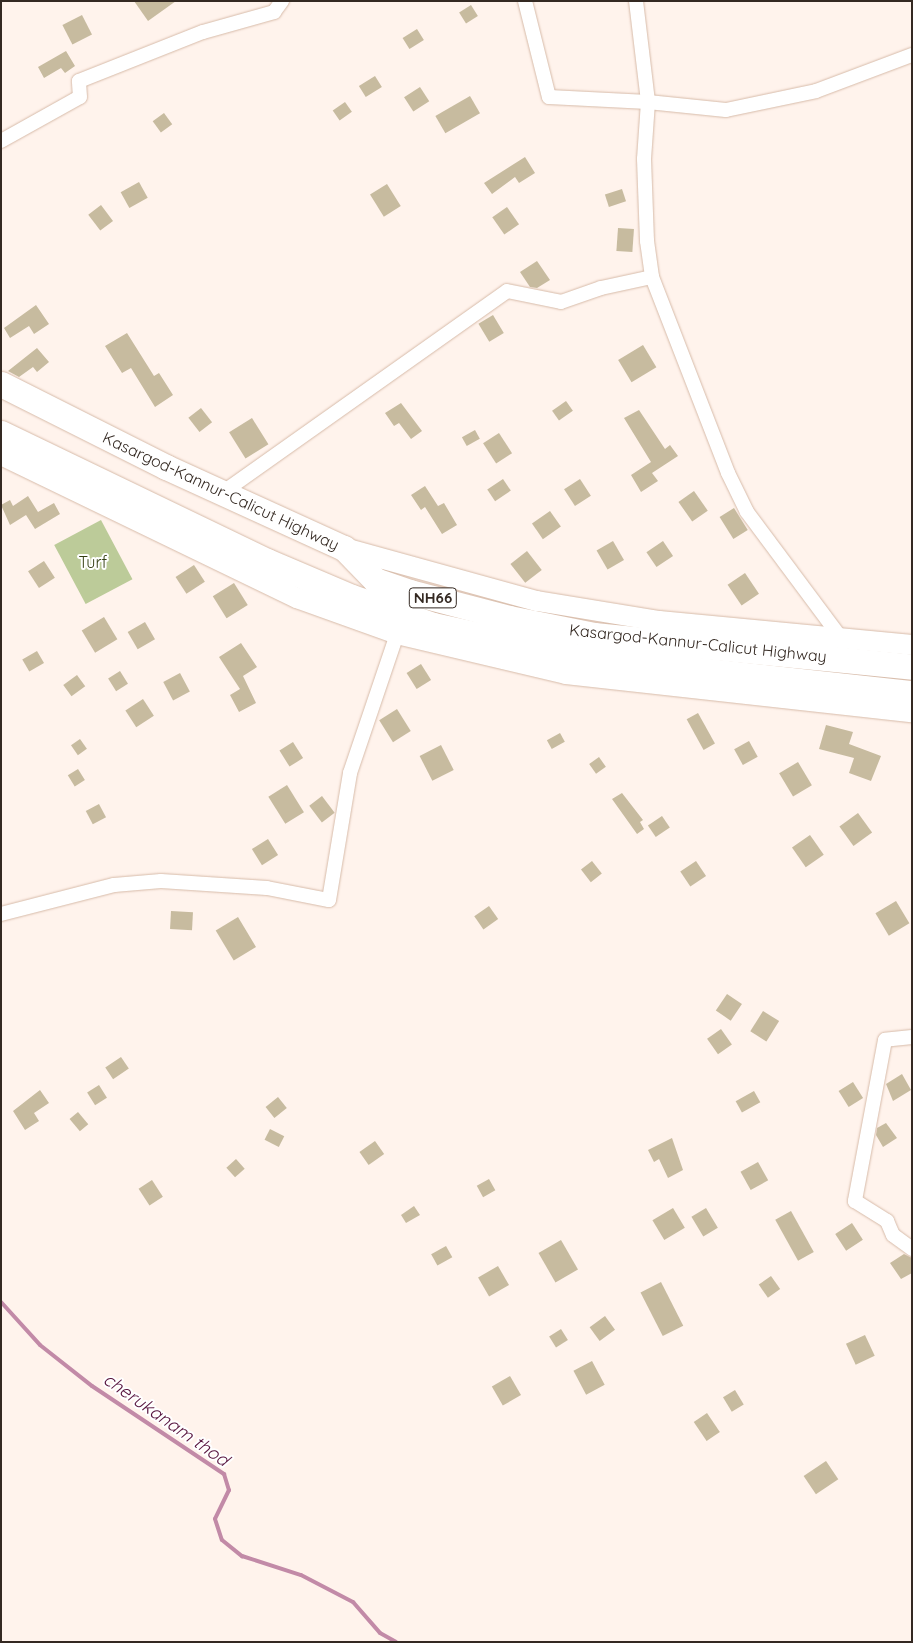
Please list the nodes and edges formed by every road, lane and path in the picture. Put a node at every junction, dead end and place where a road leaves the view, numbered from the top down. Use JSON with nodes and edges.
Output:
{"nodes":[{"id":1,"x":282,"y":1,"type":"edge"},
{"id":2,"x":525,"y":1,"type":"edge"},
{"id":3,"x":636,"y":1,"type":"edge"},
{"id":4,"x":912,"y":55,"type":"edge"},
{"id":5,"x":648,"y":102,"type":"junction"},
{"id":6,"x":1,"y":140,"type":"edge"},
{"id":7,"x":652,"y":277,"type":"junction"},
{"id":8,"x":1,"y":384,"type":"edge"},
{"id":9,"x":1,"y":433,"type":"edge"},
{"id":10,"x":1,"y":455,"type":"edge"},
{"id":11,"x":222,"y":493,"type":"junction"},
{"id":12,"x":344,"y":548,"type":"junction"},
{"id":13,"x":397,"y":634,"type":"junction"},
{"id":14,"x":841,"y":638,"type":"junction"},
{"id":15,"x":912,"y":645,"type":"edge"},
{"id":16,"x":912,"y":667,"type":"edge"},
{"id":17,"x":912,"y":693,"type":"edge"},
{"id":18,"x":912,"y":712,"type":"edge"},
{"id":19,"x":1,"y":914,"type":"edge"},
{"id":20,"x":912,"y":1037,"type":"edge"},
{"id":21,"x":912,"y":1249,"type":"edge"}],
"edges":[{"from":1,"to":6,"type":"street"},
{"from":2,"to":5,"type":"street"},
{"from":3,"to":5,"type":"street"},
{"from":4,"to":5,"type":"street"},
{"from":5,"to":7,"type":"street"},
{"from":7,"to":11,"type":"street"},
{"from":7,"to":14,"type":"street"},
{"from":8,"to":11,"type":"highway","name":"Kasargod-Kannur-Calicut Highway","number":"NH66"},
{"from":9,"to":17,"type":"highway","name":"Kasargod-Kannur-Calicut Highway","number":"NH66"},
{"from":10,"to":13,"type":"street"},
{"from":11,"to":12,"type":"highway","name":"Kasargod-Kannur-Calicut Highway","number":"NH66"},
{"from":12,"to":14,"type":"street"},
{"from":12,"to":16,"type":"highway","name":"Kasargod-Kannur-Calicut Highway","number":"NH66"},
{"from":13,"to":18,"type":"street"},
{"from":13,"to":19,"type":"street"},
{"from":14,"to":15,"type":"street"},
{"from":20,"to":21,"type":"street"}]}
